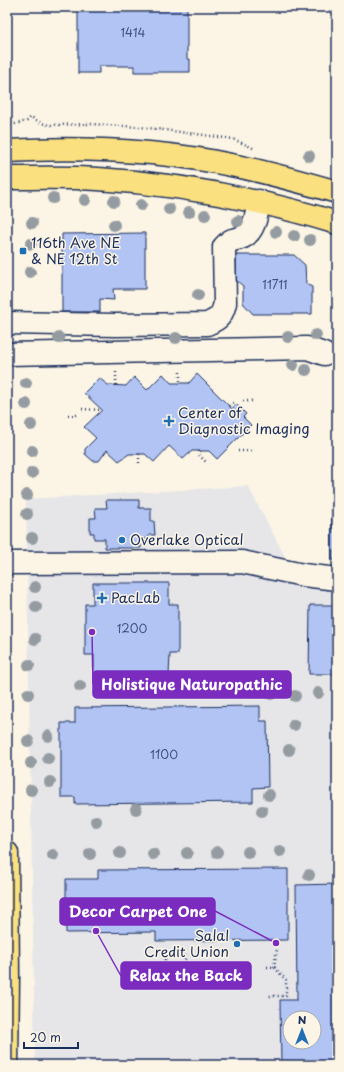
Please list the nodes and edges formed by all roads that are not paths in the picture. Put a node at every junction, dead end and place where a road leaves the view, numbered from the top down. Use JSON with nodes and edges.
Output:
{"nodes":[{"id":1,"x":7,"y":151,"type":"edge"},
{"id":2,"x":7,"y":178,"type":"edge"},
{"id":3,"x":337,"y":192,"type":"edge"},
{"id":4,"x":260,"y":201,"type":"junction"},
{"id":5,"x":337,"y":223,"type":"edge"},
{"id":6,"x":7,"y":323,"type":"edge"},
{"id":7,"x":7,"y":354,"type":"edge"},
{"id":8,"x":324,"y":354,"type":"dead end"},
{"id":9,"x":7,"y":563,"type":"edge"},
{"id":10,"x":337,"y":579,"type":"edge"},
{"id":11,"x":7,"y":852,"type":"edge"},
{"id":12,"x":7,"y":1065,"type":"edge"}],
"edges":[{"from":1,"to":3,"type":"main road"},
{"from":2,"to":4,"type":"main road"},
{"from":4,"to":5,"type":"main road"},
{"from":4,"to":6,"type":"lane"},
{"from":7,"to":8,"type":"lane"},
{"from":9,"to":10,"type":"lane"},
{"from":11,"to":12,"type":"main road"}]}
